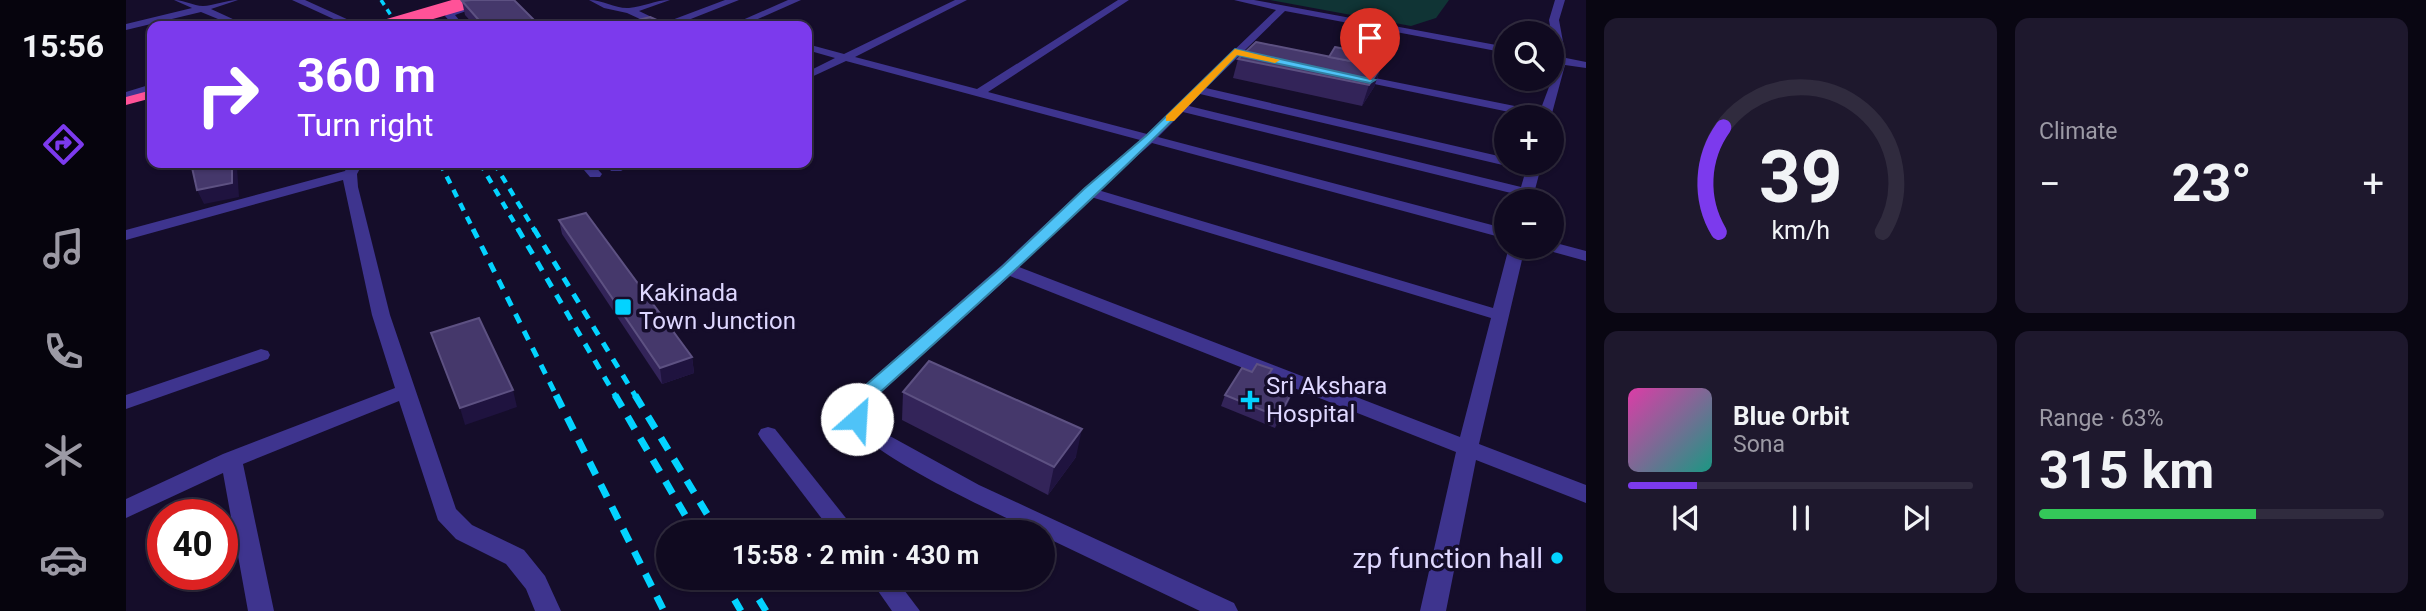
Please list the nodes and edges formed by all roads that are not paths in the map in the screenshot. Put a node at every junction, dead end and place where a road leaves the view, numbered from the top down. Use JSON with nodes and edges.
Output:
{"nodes":[{"id":1,"x":179,"y":0,"type":"edge"},
{"id":2,"x":233,"y":0,"type":"edge"},
{"id":3,"x":297,"y":0,"type":"edge"},
{"id":4,"x":475,"y":0,"type":"edge"},
{"id":5,"x":492,"y":0,"type":"edge"},
{"id":6,"x":594,"y":0,"type":"edge"},
{"id":7,"x":665,"y":0,"type":"edge"},
{"id":8,"x":711,"y":0,"type":"edge"},
{"id":9,"x":796,"y":0,"type":"edge"},
{"id":10,"x":962,"y":0,"type":"edge"},
{"id":11,"x":1124,"y":0,"type":"edge"},
{"id":12,"x":1239,"y":0,"type":"edge"},
{"id":13,"x":1560,"y":0,"type":"edge"},
{"id":14,"x":729,"y":2,"type":"edge"},
{"id":15,"x":1283,"y":8,"type":"junction"},
{"id":16,"x":202,"y":9,"type":"junction"},
{"id":17,"x":630,"y":11,"type":"junction"},
{"id":18,"x":231,"y":21,"type":"edge"},
{"id":19,"x":345,"y":21,"type":"edge"},
{"id":20,"x":403,"y":21,"type":"edge"},
{"id":21,"x":454,"y":21,"type":"edge"},
{"id":22,"x":653,"y":21,"type":"edge"},
{"id":23,"x":678,"y":21,"type":"edge"},
{"id":24,"x":746,"y":21,"type":"edge"},
{"id":25,"x":1554,"y":21,"type":"edge"},
{"id":26,"x":129,"y":24,"type":"edge"},
{"id":27,"x":147,"y":30,"type":"edge"},
{"id":28,"x":812,"y":48,"type":"edge"},
{"id":29,"x":1494,"y":48,"type":"edge"},
{"id":30,"x":848,"y":56,"type":"junction"},
{"id":31,"x":1564,"y":61,"type":"edge"},
{"id":32,"x":1586,"y":65,"type":"edge"},
{"id":33,"x":812,"y":74,"type":"edge"},
{"id":34,"x":1343,"y":74,"type":"edge"},
{"id":35,"x":147,"y":90,"type":"edge"},
{"id":36,"x":1200,"y":90,"type":"junction"},
{"id":37,"x":978,"y":93,"type":"junction"},
{"id":38,"x":147,"y":95,"type":"edge"},
{"id":39,"x":126,"y":96,"type":"edge"},
{"id":40,"x":126,"y":101,"type":"edge"},
{"id":41,"x":147,"y":102,"type":"edge"},
{"id":42,"x":1494,"y":106,"type":"edge"},
{"id":43,"x":126,"y":108,"type":"edge"},
{"id":44,"x":1182,"y":108,"type":"junction"},
{"id":45,"x":1151,"y":137,"type":"junction"},
{"id":46,"x":1494,"y":159,"type":"edge"},
{"id":47,"x":353,"y":168,"type":"edge"},
{"id":48,"x":590,"y":168,"type":"edge"},
{"id":49,"x":595,"y":174,"type":"dead end"},
{"id":50,"x":1495,"y":189,"type":"edge"},
{"id":51,"x":1088,"y":192,"type":"junction"},
{"id":52,"x":1494,"y":230,"type":"edge"},
{"id":53,"x":126,"y":235,"type":"edge"},
{"id":54,"x":1564,"y":250,"type":"edge"},
{"id":55,"x":1586,"y":256,"type":"edge"},
{"id":56,"x":1514,"y":259,"type":"edge"},
{"id":57,"x":1008,"y":269,"type":"junction"},
{"id":58,"x":1499,"y":315,"type":"junction"},
{"id":59,"x":261,"y":355,"type":"dead end"},
{"id":60,"x":406,"y":391,"type":"junction"},
{"id":61,"x":126,"y":402,"type":"edge"},
{"id":62,"x":768,"y":434,"type":"dead end"},
{"id":63,"x":1467,"y":450,"type":"junction"},
{"id":64,"x":231,"y":460,"type":"junction"},
{"id":65,"x":1586,"y":494,"type":"edge"},
{"id":66,"x":126,"y":509,"type":"edge"},
{"id":67,"x":836,"y":520,"type":"edge"},
{"id":68,"x":890,"y":590,"type":"edge"},
{"id":69,"x":261,"y":611,"type":"edge"},
{"id":70,"x":548,"y":611,"type":"edge"},
{"id":71,"x":907,"y":611,"type":"edge"},
{"id":72,"x":1225,"y":611,"type":"edge"},
{"id":73,"x":1433,"y":611,"type":"edge"}],
"edges":[{"from":1,"to":16,"type":"street"},
{"from":2,"to":16,"type":"street"},
{"from":3,"to":19,"type":"street"},
{"from":4,"to":20,"type":"highway","bridge":true},
{"from":5,"to":21,"type":"street"},
{"from":6,"to":17,"type":"street"},
{"from":7,"to":17,"type":"street"},
{"from":8,"to":14,"type":"street"},
{"from":9,"to":24,"type":"street"},
{"from":10,"to":30,"type":"street"},
{"from":11,"to":37,"type":"street"},
{"from":12,"to":15,"type":"street"},
{"from":13,"to":25,"type":"street"},
{"from":14,"to":23,"type":"street"},
{"from":15,"to":29,"type":"street"},
{"from":15,"to":36,"type":"street"},
{"from":16,"to":18,"type":"street"},
{"from":16,"to":26,"type":"street"},
{"from":17,"to":22,"type":"street"},
{"from":26,"to":27,"type":"street"},
{"from":28,"to":30,"type":"street"},
{"from":30,"to":33,"type":"street"},
{"from":30,"to":37,"type":"street"},
{"from":31,"to":32,"type":"street"},
{"from":34,"to":42,"type":"street"},
{"from":35,"to":39,"type":"street"},
{"from":36,"to":44,"type":"street"},
{"from":36,"to":46,"type":"street"},
{"from":37,"to":45,"type":"street"},
{"from":38,"to":40,"type":"highway"},
{"from":41,"to":43,"type":"street"},
{"from":44,"to":45,"type":"street"},
{"from":44,"to":50,"type":"street"},
{"from":45,"to":51,"type":"street"},
{"from":45,"to":52,"type":"street"},
{"from":47,"to":53,"type":"street"},
{"from":47,"to":60,"type":"street"},
{"from":48,"to":49,"type":"street"},
{"from":51,"to":57,"type":"street"},
{"from":51,"to":58,"type":"street"},
{"from":54,"to":55,"type":"street"},
{"from":56,"to":58,"type":"street"},
{"from":57,"to":63,"type":"street"},
{"from":57,"to":72,"type":"street"},
{"from":58,"to":63,"type":"street"},
{"from":59,"to":61,"type":"street"},
{"from":60,"to":64,"type":"street"},
{"from":60,"to":70,"type":"street"},
{"from":62,"to":67,"type":"street"},
{"from":63,"to":65,"type":"street"},
{"from":63,"to":73,"type":"street"},
{"from":64,"to":66,"type":"street"},
{"from":64,"to":69,"type":"street"},
{"from":68,"to":71,"type":"street"}]}
